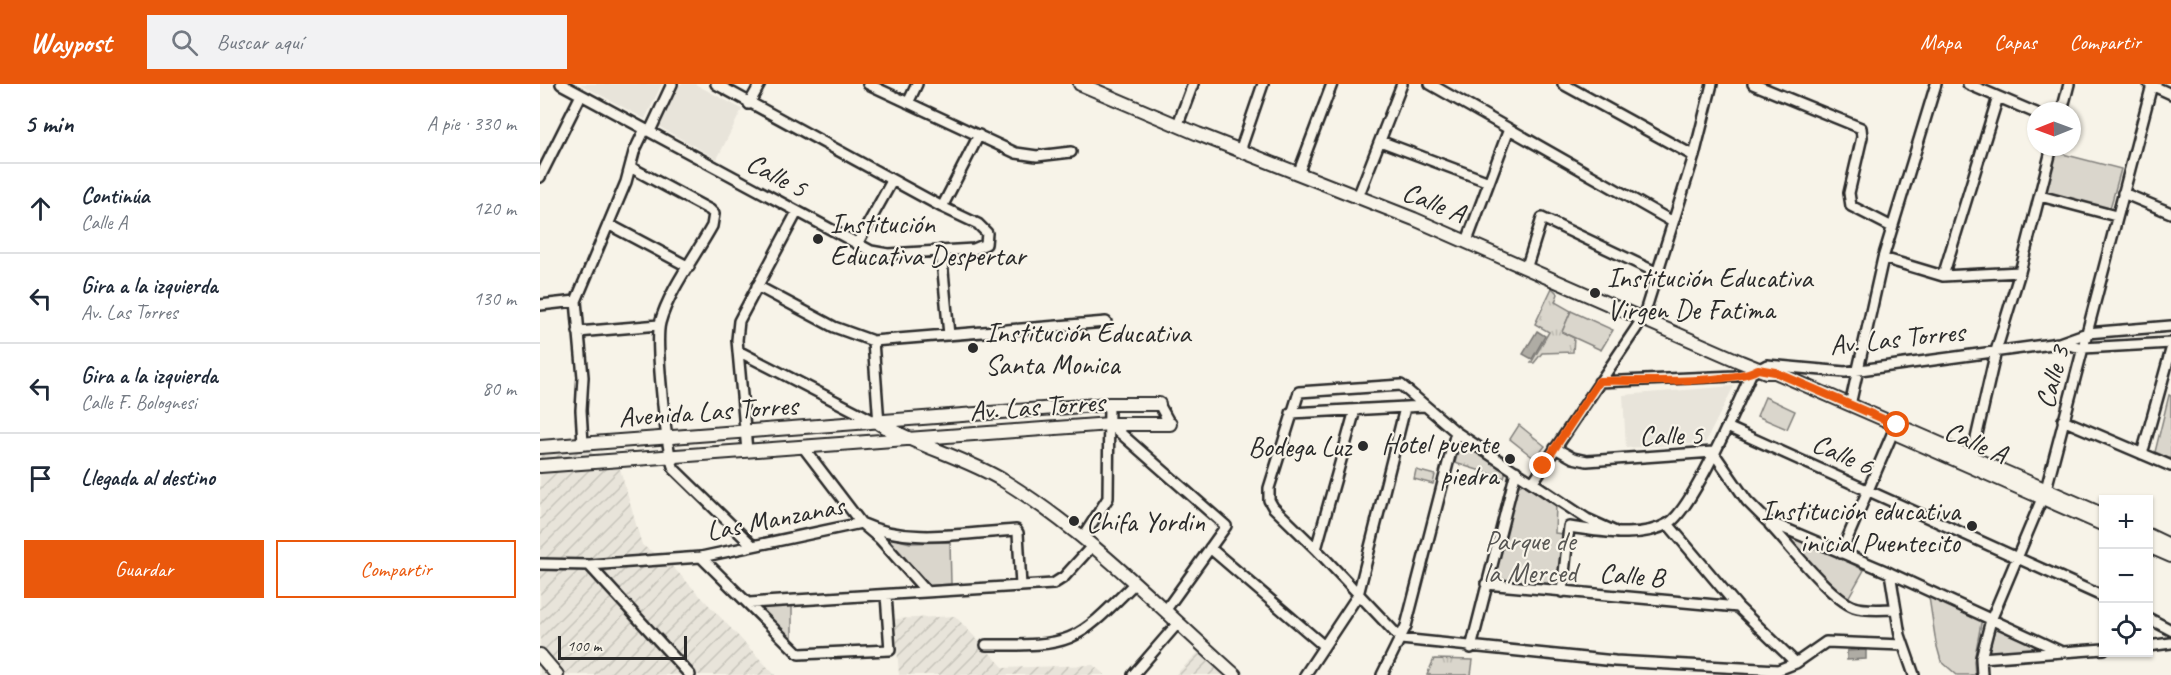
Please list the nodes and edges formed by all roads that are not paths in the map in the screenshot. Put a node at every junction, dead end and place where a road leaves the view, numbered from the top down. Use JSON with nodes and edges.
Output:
{"nodes":[{"id":1,"x":561,"y":84,"type":"edge"},
{"id":2,"x":672,"y":84,"type":"edge"},
{"id":3,"x":716,"y":84,"type":"edge"},
{"id":4,"x":760,"y":84,"type":"edge"},
{"id":5,"x":868,"y":84,"type":"edge"},
{"id":6,"x":917,"y":84,"type":"edge"},
{"id":7,"x":1080,"y":84,"type":"edge"},
{"id":8,"x":1193,"y":84,"type":"edge"},
{"id":9,"x":1263,"y":84,"type":"edge"},
{"id":10,"x":1332,"y":84,"type":"edge"},
{"id":11,"x":1402,"y":84,"type":"edge"},
{"id":12,"x":1430,"y":84,"type":"edge"},
{"id":13,"x":1563,"y":84,"type":"edge"},
{"id":14,"x":1712,"y":84,"type":"edge"},
{"id":15,"x":1753,"y":84,"type":"edge"},
{"id":16,"x":1936,"y":84,"type":"edge"},
{"id":17,"x":1968,"y":84,"type":"edge"},
{"id":18,"x":2069,"y":84,"type":"edge"},
{"id":19,"x":2151,"y":85,"type":"edge"},
{"id":20,"x":2171,"y":94,"type":"edge"},
{"id":21,"x":581,"y":95,"type":"junction"},
{"id":22,"x":1998,"y":97,"type":"junction"},
{"id":23,"x":2064,"y":102,"type":"edge"},
{"id":24,"x":908,"y":103,"type":"junction"},
{"id":25,"x":749,"y":104,"type":"junction"},
{"id":26,"x":2027,"y":109,"type":"edge"},
{"id":27,"x":1178,"y":124,"type":"junction"},
{"id":28,"x":1509,"y":129,"type":"junction"},
{"id":29,"x":647,"y":130,"type":"junction"},
{"id":30,"x":979,"y":135,"type":"junction"},
{"id":31,"x":1380,"y":141,"type":"junction"},
{"id":32,"x":1240,"y":151,"type":"junction"},
{"id":33,"x":1071,"y":152,"type":"dead end"},
{"id":34,"x":1694,"y":156,"type":"junction"},
{"id":35,"x":2050,"y":156,"type":"edge"},
{"id":36,"x":630,"y":167,"type":"junction"},
{"id":37,"x":1298,"y":174,"type":"junction"},
{"id":38,"x":540,"y":177,"type":"edge"},
{"id":39,"x":892,"y":181,"type":"junction"},
{"id":40,"x":1489,"y":182,"type":"junction"},
{"id":41,"x":2123,"y":193,"type":"junction"},
{"id":42,"x":2040,"y":196,"type":"junction"},
{"id":43,"x":1358,"y":197,"type":"junction"},
{"id":44,"x":942,"y":207,"type":"junction"},
{"id":45,"x":797,"y":212,"type":"junction"},
{"id":46,"x":2171,"y":213,"type":"edge"},
{"id":47,"x":2116,"y":216,"type":"junction"},
{"id":48,"x":1673,"y":222,"type":"junction"},
{"id":49,"x":608,"y":224,"type":"junction"},
{"id":50,"x":1892,"y":226,"type":"junction"},
{"id":51,"x":1467,"y":241,"type":"junction"},
{"id":52,"x":857,"y":244,"type":"junction"},
{"id":53,"x":941,"y":250,"type":"junction"},
{"id":54,"x":1882,"y":258,"type":"junction"},
{"id":55,"x":1527,"y":266,"type":"junction"},
{"id":56,"x":689,"y":267,"type":"junction"},
{"id":57,"x":2020,"y":272,"type":"junction"},
{"id":58,"x":1658,"y":273,"type":"junction"},
{"id":59,"x":1943,"y":276,"type":"junction"},
{"id":60,"x":757,"y":286,"type":"junction"},
{"id":61,"x":576,"y":301,"type":"junction"},
{"id":62,"x":540,"y":305,"type":"edge"},
{"id":63,"x":1642,"y":318,"type":"junction"},
{"id":64,"x":1106,"y":322,"type":"dead end"},
{"id":65,"x":659,"y":325,"type":"junction"},
{"id":66,"x":2171,"y":326,"type":"edge"},
{"id":67,"x":578,"y":332,"type":"junction"},
{"id":68,"x":2087,"y":333,"type":"junction"},
{"id":69,"x":949,"y":336,"type":"junction"},
{"id":70,"x":873,"y":341,"type":"junction"},
{"id":71,"x":2059,"y":343,"type":"junction"},
{"id":72,"x":2171,"y":343,"type":"edge"},
{"id":73,"x":2083,"y":348,"type":"junction"},
{"id":74,"x":2171,"y":350,"type":"edge"},
{"id":75,"x":738,"y":351,"type":"junction"},
{"id":76,"x":1996,"y":351,"type":"junction"},
{"id":77,"x":1857,"y":369,"type":"junction"},
{"id":78,"x":1758,"y":372,"type":"junction"},
{"id":79,"x":1599,"y":381,"type":"junction"},
{"id":80,"x":1109,"y":404,"type":"junction"},
{"id":81,"x":1159,"y":404,"type":"joint"},
{"id":82,"x":1850,"y":405,"type":"junction"},
{"id":83,"x":1425,"y":406,"type":"junction"},
{"id":84,"x":1405,"y":408,"type":"junction"},
{"id":85,"x":1354,"y":410,"type":"junction"},
{"id":86,"x":1291,"y":413,"type":"junction"},
{"id":87,"x":2063,"y":420,"type":"junction"},
{"id":88,"x":879,"y":424,"type":"junction"},
{"id":89,"x":1110,"y":424,"type":"junction"},
{"id":90,"x":1170,"y":424,"type":"joint"},
{"id":91,"x":1727,"y":427,"type":"junction"},
{"id":92,"x":746,"y":432,"type":"junction"},
{"id":93,"x":1455,"y":432,"type":"junction"},
{"id":94,"x":1893,"y":432,"type":"junction"},
{"id":95,"x":666,"y":439,"type":"junction"},
{"id":96,"x":908,"y":440,"type":"junction"},
{"id":97,"x":584,"y":444,"type":"junction"},
{"id":98,"x":540,"y":447,"type":"edge"},
{"id":99,"x":803,"y":447,"type":"junction"},
{"id":100,"x":1555,"y":448,"type":"junction"},
{"id":101,"x":747,"y":452,"type":"junction"},
{"id":102,"x":1713,"y":452,"type":"junction"},
{"id":103,"x":2142,"y":454,"type":"junction"},
{"id":104,"x":1972,"y":456,"type":"junction"},
{"id":105,"x":669,"y":458,"type":"junction"},
{"id":106,"x":540,"y":465,"type":"edge"},
{"id":107,"x":2171,"y":466,"type":"edge"},
{"id":108,"x":1516,"y":471,"type":"junction"},
{"id":109,"x":1533,"y":482,"type":"junction"},
{"id":110,"x":1868,"y":490,"type":"junction"},
{"id":111,"x":2044,"y":493,"type":"junction"},
{"id":112,"x":2099,"y":514,"type":"edge"},
{"id":113,"x":1767,"y":521,"type":"junction"},
{"id":114,"x":861,"y":523,"type":"junction"},
{"id":115,"x":2099,"y":523,"type":"edge"},
{"id":116,"x":1668,"y":524,"type":"junction"},
{"id":117,"x":1618,"y":533,"type":"junction"},
{"id":118,"x":1083,"y":537,"type":"junction"},
{"id":119,"x":2153,"y":537,"type":"edge"},
{"id":120,"x":752,"y":545,"type":"junction"},
{"id":121,"x":1093,"y":546,"type":"junction"},
{"id":122,"x":2171,"y":546,"type":"edge"},
{"id":123,"x":1210,"y":548,"type":"junction"},
{"id":124,"x":2153,"y":548,"type":"edge"},
{"id":125,"x":1316,"y":549,"type":"junction"},
{"id":126,"x":1841,"y":553,"type":"junction"},
{"id":127,"x":2171,"y":556,"type":"edge"},
{"id":128,"x":701,"y":557,"type":"junction"},
{"id":129,"x":2019,"y":557,"type":"junction"},
{"id":130,"x":540,"y":564,"type":"edge"},
{"id":131,"x":589,"y":565,"type":"junction"},
{"id":132,"x":1890,"y":573,"type":"junction"},
{"id":133,"x":1135,"y":583,"type":"junction"},
{"id":134,"x":1486,"y":585,"type":"junction"},
{"id":135,"x":1021,"y":586,"type":"junction"},
{"id":136,"x":927,"y":592,"type":"junction"},
{"id":137,"x":1562,"y":592,"type":"junction"},
{"id":138,"x":886,"y":595,"type":"junction"},
{"id":139,"x":1358,"y":595,"type":"junction"},
{"id":140,"x":2099,"y":595,"type":"edge"},
{"id":141,"x":749,"y":603,"type":"junction"},
{"id":142,"x":1738,"y":607,"type":"junction"},
{"id":143,"x":1896,"y":609,"type":"junction"},
{"id":144,"x":1165,"y":611,"type":"junction"},
{"id":145,"x":1991,"y":620,"type":"junction"},
{"id":146,"x":2153,"y":621,"type":"edge"},
{"id":147,"x":1178,"y":623,"type":"junction"},
{"id":148,"x":2171,"y":630,"type":"edge"},
{"id":149,"x":1401,"y":639,"type":"junction"},
{"id":150,"x":2171,"y":643,"type":"edge"},
{"id":151,"x":986,"y":645,"type":"dead end"},
{"id":152,"x":1903,"y":645,"type":"junction"},
{"id":153,"x":2153,"y":645,"type":"edge"},
{"id":154,"x":1324,"y":646,"type":"junction"},
{"id":155,"x":1471,"y":648,"type":"junction"},
{"id":156,"x":2099,"y":649,"type":"edge"},
{"id":157,"x":2062,"y":652,"type":"junction"},
{"id":158,"x":540,"y":655,"type":"edge"},
{"id":159,"x":1981,"y":658,"type":"junction"},
{"id":160,"x":1796,"y":663,"type":"junction"},
{"id":161,"x":540,"y":664,"type":"edge"},
{"id":162,"x":549,"y":675,"type":"edge"},
{"id":163,"x":557,"y":675,"type":"edge"},
{"id":164,"x":690,"y":675,"type":"edge"},
{"id":165,"x":1133,"y":675,"type":"edge"},
{"id":166,"x":1235,"y":675,"type":"edge"},
{"id":167,"x":1305,"y":675,"type":"edge"},
{"id":168,"x":1382,"y":675,"type":"edge"},
{"id":169,"x":1914,"y":675,"type":"edge"},
{"id":170,"x":1982,"y":675,"type":"edge"}],
"edges":[{"from":1,"to":21,"type":"street","name":"Calle 5"},
{"from":2,"to":29,"type":"street"},
{"from":3,"to":25,"type":"street","name":"Calle 5"},
{"from":4,"to":25,"type":"street"},
{"from":5,"to":24,"type":"street"},
{"from":6,"to":24,"type":"street"},
{"from":7,"to":27,"type":"street","name":"Calle A"},
{"from":8,"to":27,"type":"street"},
{"from":9,"to":32,"type":"street"},
{"from":10,"to":37,"type":"street"},
{"from":11,"to":31,"type":"street"},
{"from":12,"to":28,"type":"street"},
{"from":13,"to":34,"type":"street"},
{"from":14,"to":34,"type":"street"},
{"from":15,"to":50,"type":"street"},
{"from":16,"to":50,"type":"street"},
{"from":17,"to":22,"type":"street"},
{"from":18,"to":23,"type":"street"},
{"from":19,"to":20,"type":"street"},
{"from":19,"to":41,"type":"street","name":"Calle 3"},
{"from":21,"to":29,"type":"street","name":"Calle 5"},
{"from":21,"to":38,"type":"street"},
{"from":22,"to":26,"type":"street"},
{"from":22,"to":59,"type":"street"},
{"from":24,"to":30,"type":"street"},
{"from":25,"to":39,"type":"street","name":"Calle 5"},
{"from":27,"to":32,"type":"street","name":"Calle A"},
{"from":28,"to":40,"type":"street"},
{"from":28,"to":48,"type":"street"},
{"from":29,"to":36,"type":"street"},
{"from":29,"to":45,"type":"street","name":"Calle 5"},
{"from":30,"to":33,"type":"street"},
{"from":30,"to":44,"type":"street"},
{"from":31,"to":40,"type":"street"},
{"from":31,"to":43,"type":"street"},
{"from":32,"to":37,"type":"street","name":"Calle A"},
{"from":34,"to":48,"type":"street"},
{"from":35,"to":42,"type":"street"},
{"from":36,"to":49,"type":"street"},
{"from":36,"to":56,"type":"street"},
{"from":37,"to":43,"type":"street","name":"Calle A"},
{"from":39,"to":44,"type":"street","name":"Calle 5"},
{"from":39,"to":52,"type":"street"},
{"from":40,"to":51,"type":"street"},
{"from":41,"to":46,"type":"street"},
{"from":41,"to":47,"type":"street","name":"Calle 3"},
{"from":42,"to":47,"type":"street"},
{"from":42,"to":57,"type":"street"},
{"from":43,"to":51,"type":"street","name":"Calle A"},
{"from":44,"to":53,"type":"street","name":"Calle 5"},
{"from":45,"to":52,"type":"street","name":"Calle 5"},
{"from":45,"to":60,"type":"street"},
{"from":47,"to":68,"type":"street","name":"Calle 3"},
{"from":48,"to":58,"type":"street"},
{"from":49,"to":56,"type":"street"},
{"from":49,"to":61,"type":"street"},
{"from":50,"to":54,"type":"street"},
{"from":51,"to":55,"type":"street","name":"Calle A"},
{"from":52,"to":53,"type":"street","name":"Calle 5"},
{"from":53,"to":69,"type":"street"},
{"from":54,"to":59,"type":"street"},
{"from":54,"to":77,"type":"street"},
{"from":55,"to":58,"type":"street"},
{"from":55,"to":63,"type":"street","name":"Calle A"},
{"from":56,"to":65,"type":"street"},
{"from":57,"to":59,"type":"street"},
{"from":57,"to":76,"type":"street"},
{"from":58,"to":63,"type":"street"},
{"from":60,"to":70,"type":"street"},
{"from":60,"to":75,"type":"street"},
{"from":61,"to":62,"type":"street"},
{"from":61,"to":67,"type":"street"},
{"from":63,"to":78,"type":"street","name":"Calle A"},
{"from":63,"to":79,"type":"street"},
{"from":64,"to":69,"type":"street"},
{"from":65,"to":67,"type":"street"},
{"from":65,"to":95,"type":"street"},
{"from":66,"to":68,"type":"street","name":"Av. Las Torres"},
{"from":67,"to":97,"type":"street"},
{"from":68,"to":71,"type":"street","name":"Av. Las Torres"},
{"from":68,"to":73,"type":"street","name":"Calle 3"},
{"from":69,"to":70,"type":"street"},
{"from":70,"to":88,"type":"street"},
{"from":71,"to":73,"type":"street","name":"Av. Las Torres"},
{"from":71,"to":76,"type":"street","name":"Av. Las Torres"},
{"from":72,"to":73,"type":"street","name":"Av. Las Torres"},
{"from":73,"to":87,"type":"street","name":"Calle 3"},
{"from":74,"to":103,"type":"street"},
{"from":75,"to":88,"type":"street"},
{"from":75,"to":92,"type":"street"},
{"from":76,"to":77,"type":"street","name":"Av. Las Torres"},
{"from":76,"to":104,"type":"street"},
{"from":77,"to":78,"type":"street","name":"Av. Las Torres"},
{"from":77,"to":82,"type":"street"},
{"from":78,"to":79,"type":"street","name":"Av. Las Torres"},
{"from":78,"to":82,"type":"street","name":"Calle A"},
{"from":78,"to":91,"type":"street"},
{"from":78,"to":94,"type":"street","name":"Calle A"},
{"from":79,"to":100,"type":"street"},
{"from":80,"to":81,"type":"street","name":"Av. Las Torres"},
{"from":80,"to":88,"type":"street","name":"Av. Las Torres"},
{"from":80,"to":89,"type":"street"},
{"from":81,"to":90,"type":"street"},
{"from":82,"to":104,"type":"street","name":"Calle A"},
{"from":83,"to":84,"type":"street"},
{"from":83,"to":86,"type":"street"},
{"from":83,"to":93,"type":"street"},
{"from":84,"to":85,"type":"street"},
{"from":84,"to":139,"type":"street"},
{"from":85,"to":86,"type":"street"},
{"from":85,"to":125,"type":"street"},
{"from":86,"to":125,"type":"street"},
{"from":87,"to":103,"type":"street"},
{"from":87,"to":111,"type":"street","name":"Calle 3"},
{"from":88,"to":92,"type":"street","name":"Avenida Las Torres"},
{"from":88,"to":96,"type":"street"},
{"from":89,"to":90,"type":"street","name":"Av. Las Torres"},
{"from":89,"to":96,"type":"street","name":"Av. Las Torres"},
{"from":89,"to":118,"type":"street"},
{"from":89,"to":123,"type":"street"},
{"from":91,"to":102,"type":"street"},
{"from":91,"to":110,"type":"street","name":"Calle 6"},
{"from":92,"to":95,"type":"street","name":"Avenida Las Torres"},
{"from":92,"to":101,"type":"street"},
{"from":93,"to":108,"type":"street"},
{"from":93,"to":149,"type":"street"},
{"from":94,"to":110,"type":"street"},
{"from":94,"to":111,"type":"street","name":"Calle A"},
{"from":95,"to":97,"type":"street","name":"Avenida Las Torres"},
{"from":95,"to":105,"type":"street"},
{"from":96,"to":99,"type":"street","name":"Av. Las Torres"},
{"from":96,"to":118,"type":"street"},
{"from":97,"to":98,"type":"street","name":"Avenida Las Torres"},
{"from":99,"to":101,"type":"street","name":"Avenida Las Torres"},
{"from":99,"to":114,"type":"street"},
{"from":100,"to":102,"type":"street","name":"Calle 5"},
{"from":100,"to":109,"type":"street"},
{"from":101,"to":105,"type":"street","name":"Avenida Las Torres"},
{"from":102,"to":113,"type":"street","name":"Calle 5"},
{"from":102,"to":116,"type":"street"},
{"from":103,"to":107,"type":"street"},
{"from":104,"to":111,"type":"street","name":"Calle A"},
{"from":105,"to":106,"type":"street","name":"Avenida Las Torres"},
{"from":105,"to":120,"type":"street"},
{"from":108,"to":109,"type":"street"},
{"from":108,"to":134,"type":"street"},
{"from":109,"to":117,"type":"street"},
{"from":110,"to":126,"type":"street"},
{"from":110,"to":129,"type":"street","name":"Calle 6"},
{"from":111,"to":112,"type":"street","name":"Calle A"},
{"from":111,"to":115,"type":"street","name":"Calle A"},
{"from":111,"to":129,"type":"street","name":"Calle 3"},
{"from":113,"to":126,"type":"street","name":"Calle 5"},
{"from":113,"to":143,"type":"street"},
{"from":114,"to":120,"type":"street","name":"Las Manzanas"},
{"from":114,"to":135,"type":"street","name":"Las Manzanas"},
{"from":114,"to":136,"type":"street"},
{"from":116,"to":117,"type":"street"},
{"from":116,"to":142,"type":"street"},
{"from":117,"to":137,"type":"street"},
{"from":118,"to":121,"type":"street"},
{"from":119,"to":122,"type":"street"},
{"from":120,"to":128,"type":"street","name":"Las Manzanas"},
{"from":121,"to":133,"type":"street"},
{"from":121,"to":135,"type":"street"},
{"from":123,"to":144,"type":"street"},
{"from":123,"to":154,"type":"street"},
{"from":124,"to":127,"type":"street"},
{"from":125,"to":139,"type":"street"},
{"from":126,"to":132,"type":"street","name":"Calle 5"},
{"from":128,"to":131,"type":"street","name":"Las Manzanas"},
{"from":128,"to":141,"type":"street"},
{"from":129,"to":140,"type":"street","name":"Calle 6"},
{"from":129,"to":145,"type":"street","name":"Calle 3"},
{"from":130,"to":131,"type":"street","name":"Las Manzanas"},
{"from":131,"to":164,"type":"street"},
{"from":132,"to":143,"type":"street"},
{"from":132,"to":145,"type":"street","name":"Calle 5"},
{"from":133,"to":144,"type":"street"},
{"from":133,"to":151,"type":"street"},
{"from":134,"to":137,"type":"street","name":"Calle B"},
{"from":134,"to":155,"type":"street"},
{"from":135,"to":136,"type":"street"},
{"from":136,"to":138,"type":"street"},
{"from":137,"to":142,"type":"street","name":"Calle B"},
{"from":138,"to":141,"type":"street"},
{"from":138,"to":141,"type":"street"},
{"from":139,"to":149,"type":"street"},
{"from":139,"to":154,"type":"street"},
{"from":142,"to":160,"type":"street"},
{"from":143,"to":152,"type":"street"},
{"from":144,"to":147,"type":"street"},
{"from":145,"to":157,"type":"street","name":"Calle 5"},
{"from":145,"to":159,"type":"street","name":"Calle 3"},
{"from":146,"to":148,"type":"street"},
{"from":147,"to":165,"type":"street"},
{"from":147,"to":166,"type":"street"},
{"from":149,"to":155,"type":"street"},
{"from":149,"to":168,"type":"street"},
{"from":150,"to":153,"type":"street"},
{"from":152,"to":160,"type":"street"},
{"from":152,"to":169,"type":"street"},
{"from":154,"to":167,"type":"street"},
{"from":155,"to":160,"type":"street"},
{"from":156,"to":157,"type":"street"},
{"from":157,"to":159,"type":"street"},
{"from":158,"to":163,"type":"street"},
{"from":159,"to":170,"type":"street","name":"Calle 3"},
{"from":161,"to":162,"type":"street"}]}
